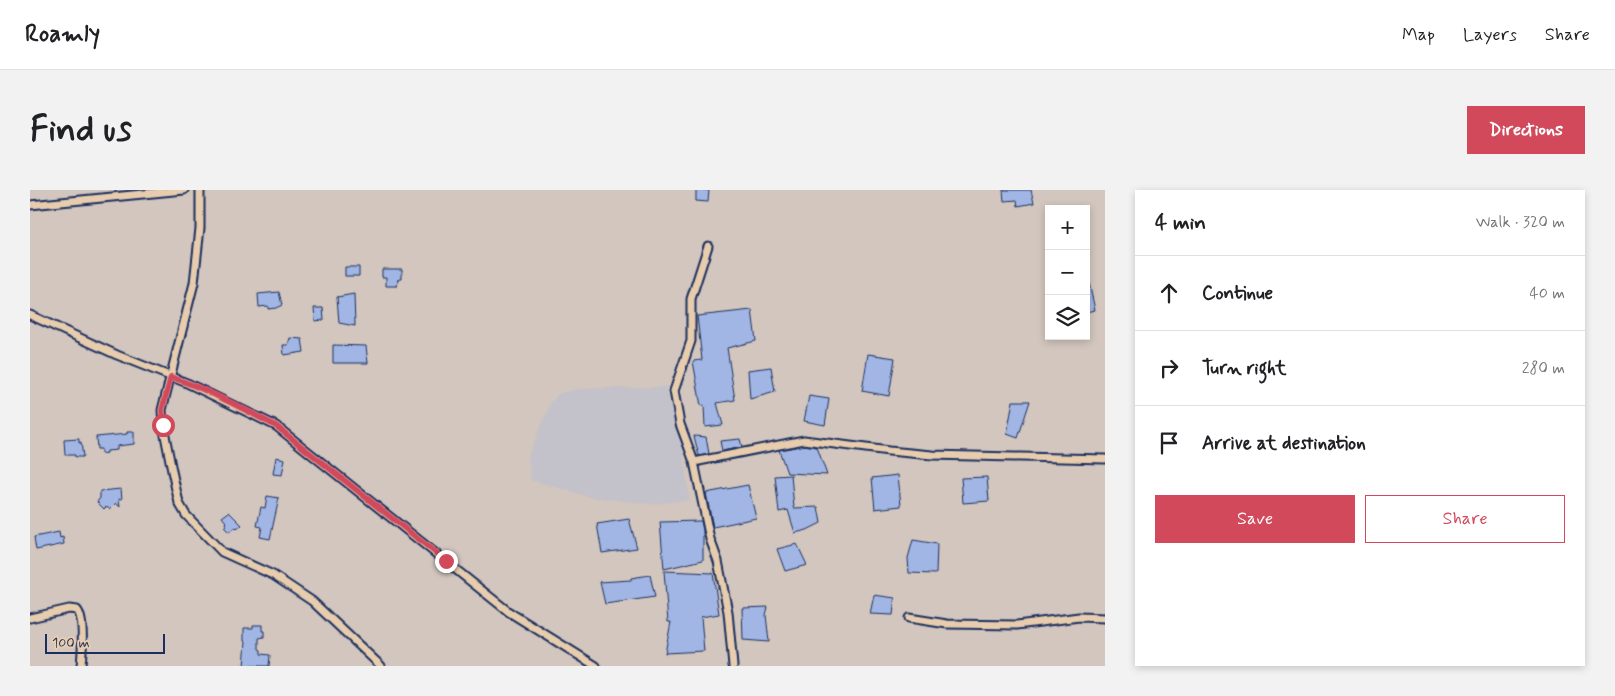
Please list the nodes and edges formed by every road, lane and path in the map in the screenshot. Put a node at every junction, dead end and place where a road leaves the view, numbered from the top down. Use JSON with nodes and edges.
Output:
{"nodes":[{"id":1,"x":184,"y":190,"type":"edge"},
{"id":2,"x":200,"y":190,"type":"edge"},
{"id":3,"x":30,"y":205,"type":"edge"},
{"id":4,"x":708,"y":246,"type":"dead end"},
{"id":5,"x":30,"y":315,"type":"edge"},
{"id":6,"x":171,"y":377,"type":"junction"},
{"id":7,"x":1105,"y":459,"type":"edge"},
{"id":8,"x":694,"y":462,"type":"junction"},
{"id":9,"x":30,"y":618,"type":"edge"},
{"id":10,"x":909,"y":618,"type":"dead end"},
{"id":11,"x":1105,"y":618,"type":"edge"},
{"id":12,"x":81,"y":666,"type":"edge"},
{"id":13,"x":381,"y":666,"type":"edge"},
{"id":14,"x":596,"y":666,"type":"edge"},
{"id":15,"x":733,"y":666,"type":"edge"}],
"edges":[{"from":1,"to":3,"type":"street"},
{"from":2,"to":6,"type":"street"},
{"from":4,"to":8,"type":"street"},
{"from":5,"to":6,"type":"street"},
{"from":6,"to":13,"type":"street"},
{"from":6,"to":14,"type":"street"},
{"from":7,"to":8,"type":"street"},
{"from":8,"to":15,"type":"street"},
{"from":9,"to":12,"type":"street"},
{"from":10,"to":11,"type":"street"}]}
